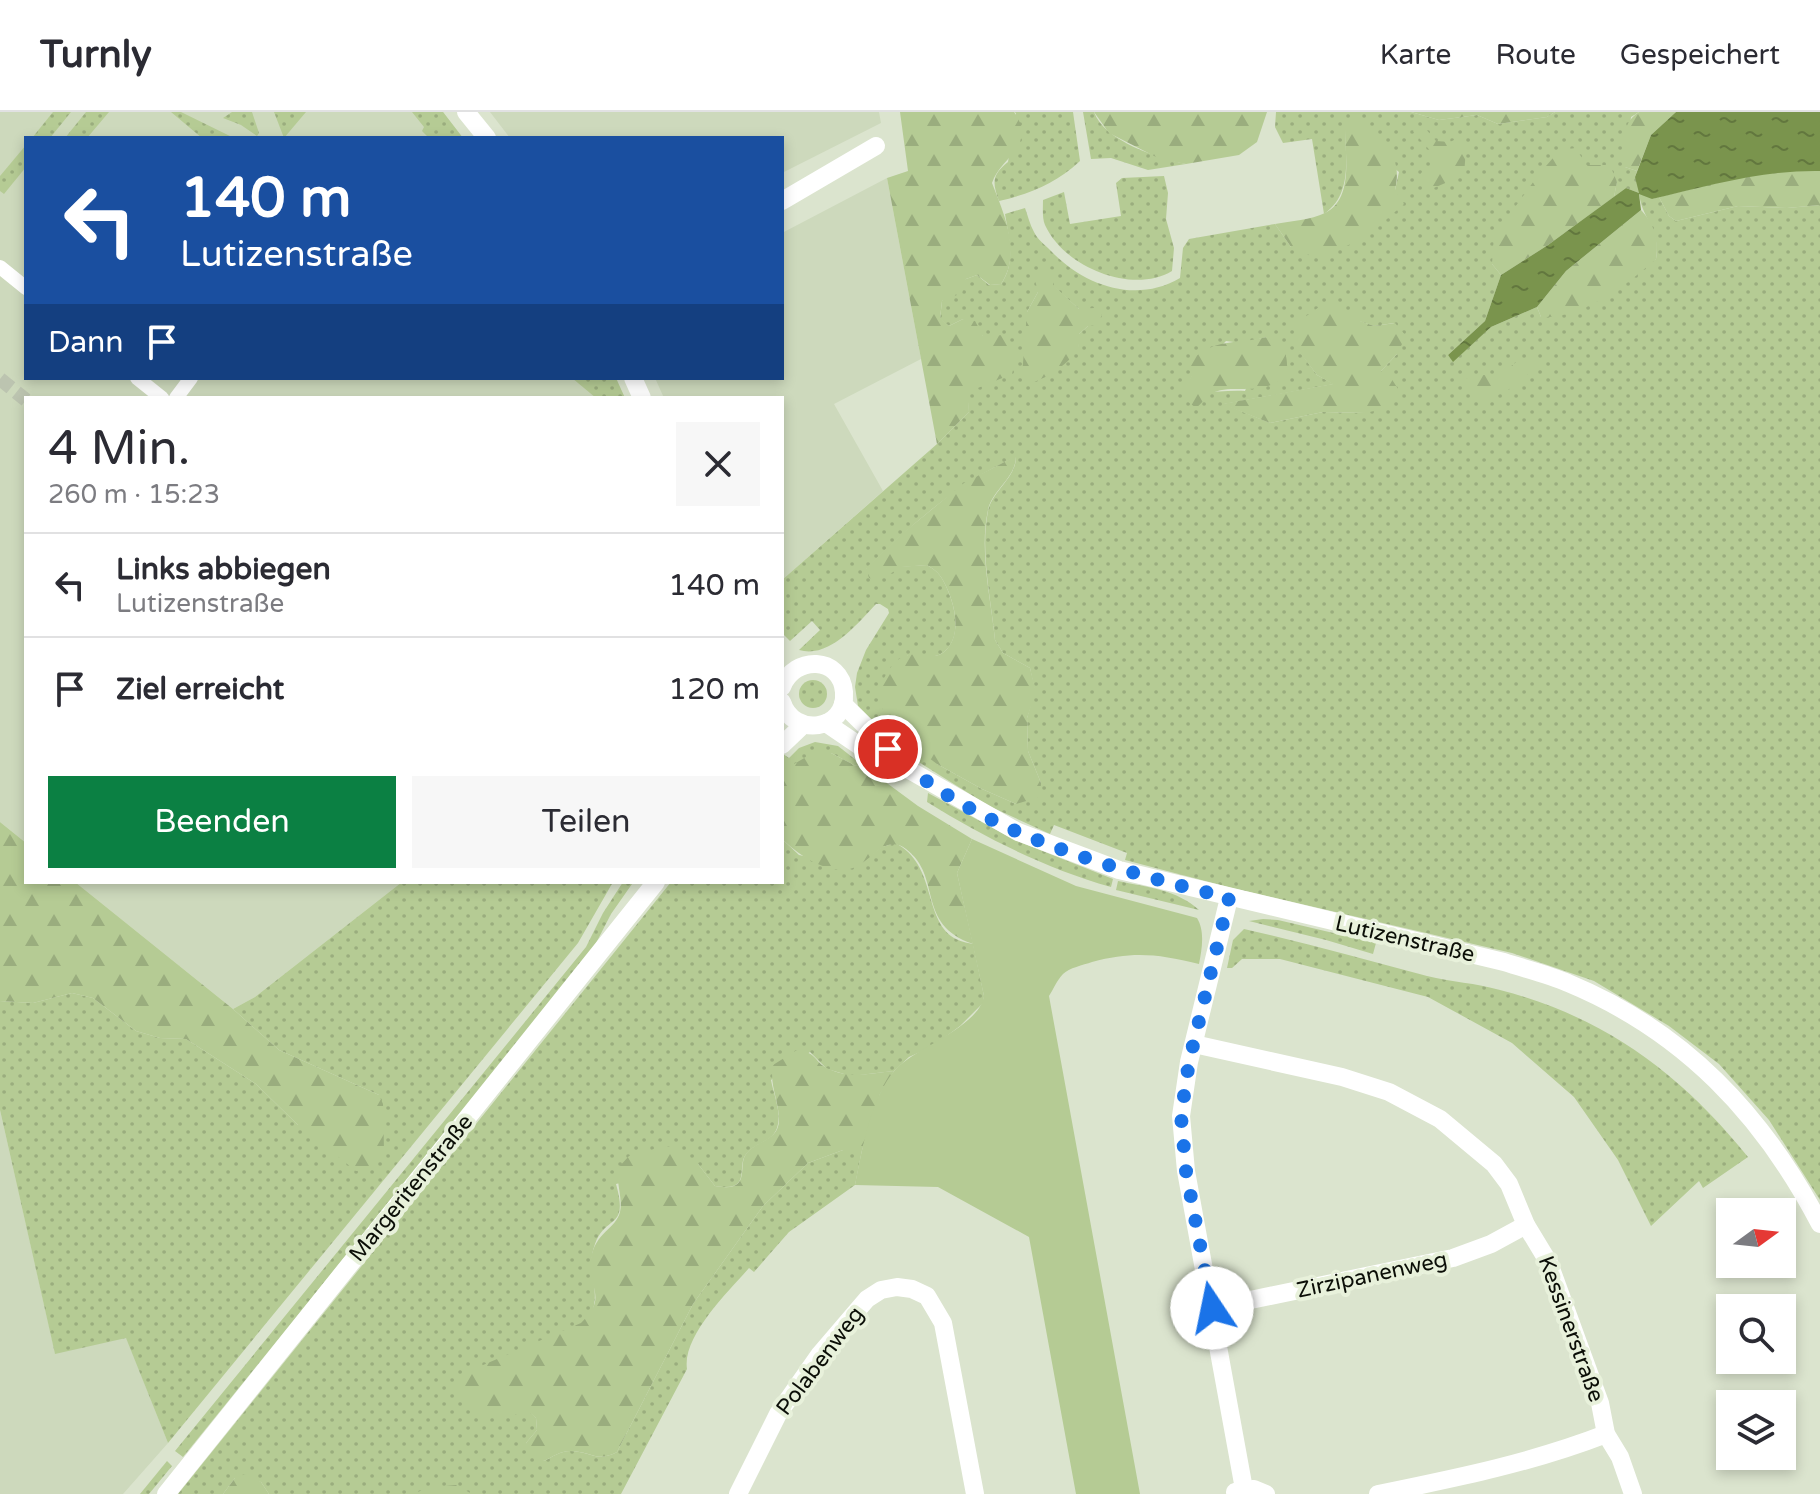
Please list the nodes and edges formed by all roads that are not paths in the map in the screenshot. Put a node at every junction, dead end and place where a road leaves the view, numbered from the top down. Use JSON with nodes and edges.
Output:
{"nodes":[{"id":1,"x":466,"y":112,"type":"edge"},
{"id":2,"x":485,"y":136,"type":"edge"},
{"id":3,"x":876,"y":146,"type":"dead end"},
{"id":4,"x":784,"y":200,"type":"edge"},
{"id":5,"x":0,"y":267,"type":"edge"},
{"id":6,"x":24,"y":286,"type":"edge"},
{"id":7,"x":140,"y":380,"type":"edge"},
{"id":8,"x":160,"y":396,"type":"edge"},
{"id":9,"x":789,"y":661,"type":"edge"},
{"id":10,"x":784,"y":683,"type":"edge"},
{"id":11,"x":843,"y":704,"type":"junction"},
{"id":12,"x":784,"y":708,"type":"edge"},
{"id":13,"x":826,"y":723,"type":"junction"},
{"id":14,"x":803,"y":725,"type":"junction"},
{"id":15,"x":784,"y":743,"type":"edge"},
{"id":16,"x":911,"y":771,"type":"junction"},
{"id":17,"x":654,"y":884,"type":"edge"},
{"id":18,"x":1229,"y":898,"type":"junction"},
{"id":19,"x":1194,"y":1044,"type":"junction"},
{"id":20,"x":1820,"y":1224,"type":"edge"},
{"id":21,"x":1526,"y":1225,"type":"junction"},
{"id":22,"x":1212,"y":1308,"type":"junction"},
{"id":23,"x":1606,"y":1434,"type":"junction"},
{"id":24,"x":1239,"y":1492,"type":"edge"},
{"id":25,"x":166,"y":1494,"type":"edge"},
{"id":26,"x":738,"y":1494,"type":"edge"},
{"id":27,"x":975,"y":1494,"type":"edge"},
{"id":28,"x":1266,"y":1494,"type":"edge"},
{"id":29,"x":1378,"y":1494,"type":"edge"},
{"id":30,"x":1633,"y":1494,"type":"edge"}],
"edges":[{"from":1,"to":2,"type":"street"},
{"from":3,"to":4,"type":"street"},
{"from":5,"to":6,"type":"street"},
{"from":7,"to":8,"type":"street"},
{"from":9,"to":10,"type":"street"},
{"from":9,"to":11,"type":"street"},
{"from":11,"to":13,"type":"street"},
{"from":11,"to":16,"type":"street","name":"Lutizenstraße"},
{"from":12,"to":14,"type":"street"},
{"from":13,"to":14,"type":"street"},
{"from":13,"to":16,"type":"street","name":"Lutizenstraße"},
{"from":14,"to":15,"type":"street"},
{"from":16,"to":18,"type":"street","name":"Lutizenstraße"},
{"from":17,"to":25,"type":"street","name":"Margeritenstraße"},
{"from":18,"to":19,"type":"street"},
{"from":18,"to":20,"type":"street","name":"Lutizenstraße"},
{"from":19,"to":21,"type":"street","name":"Kessinerstraße"},
{"from":19,"to":22,"type":"street"},
{"from":21,"to":22,"type":"street","name":"Zirzipanenweg"},
{"from":21,"to":23,"type":"street","name":"Kessinerstraße"},
{"from":22,"to":24,"type":"street"},
{"from":23,"to":29,"type":"street"},
{"from":23,"to":30,"type":"street","name":"Kessinerstraße"},
{"from":24,"to":28,"type":"street"},
{"from":26,"to":27,"type":"street","name":"Polabenweg"}]}
